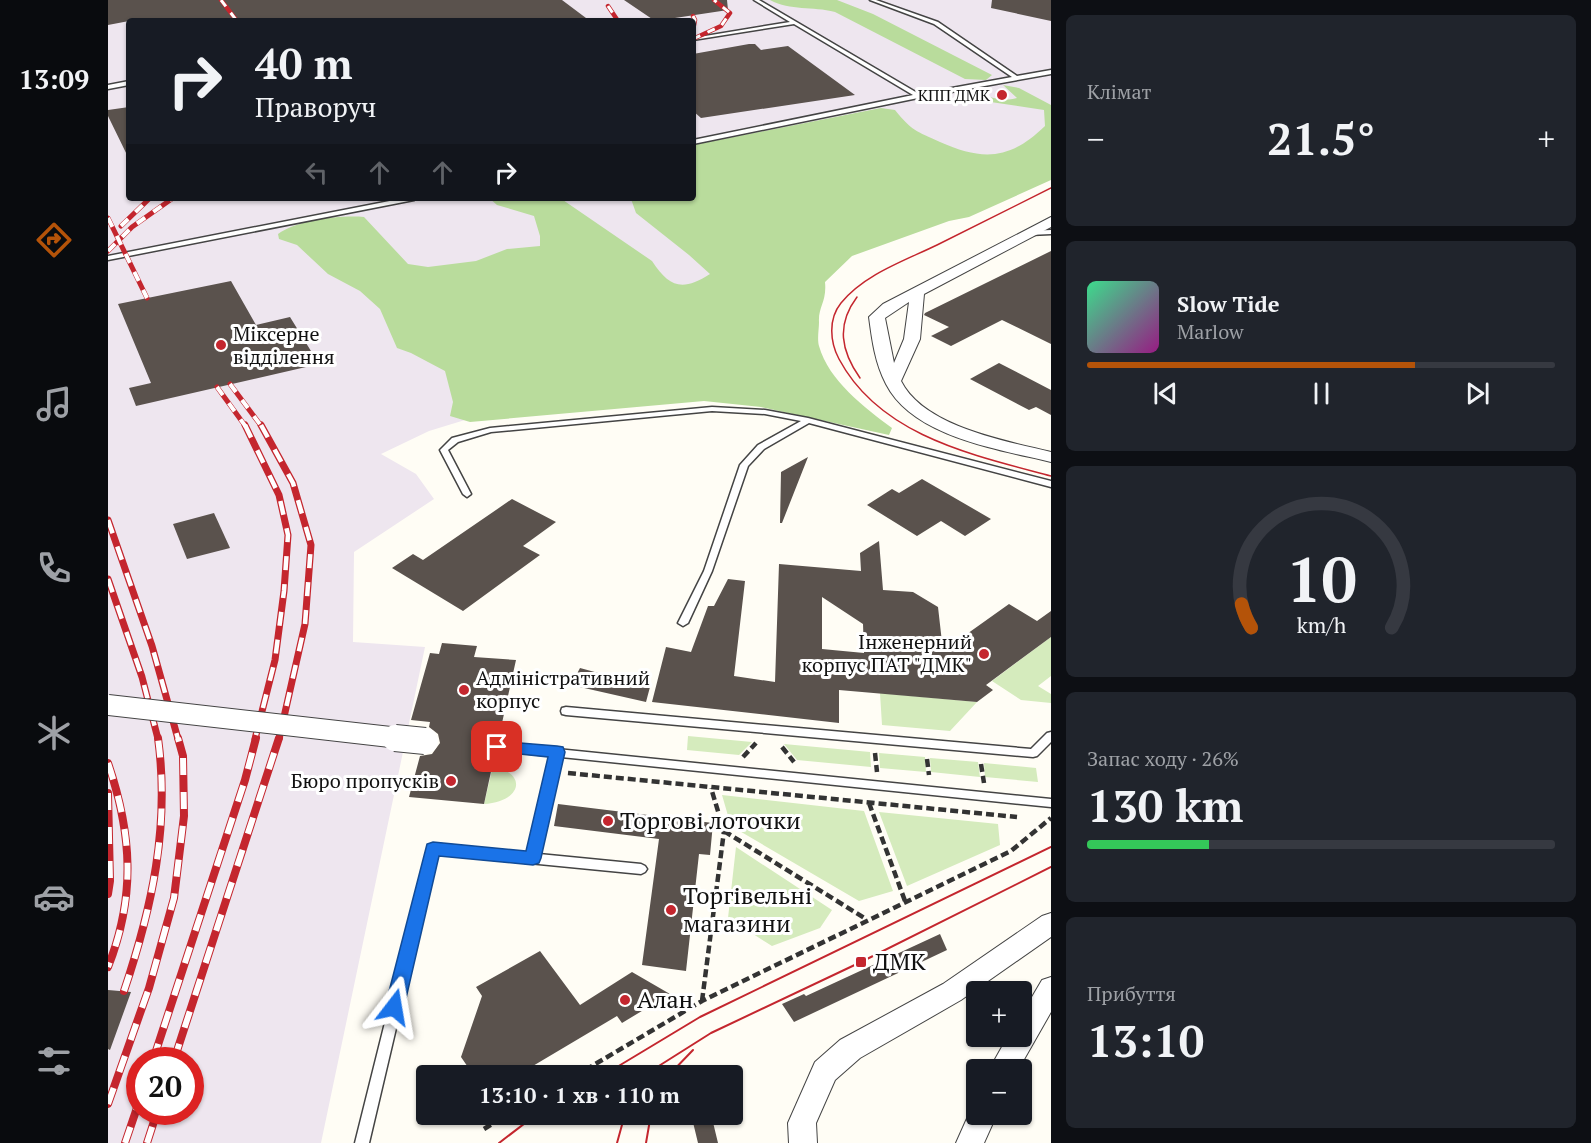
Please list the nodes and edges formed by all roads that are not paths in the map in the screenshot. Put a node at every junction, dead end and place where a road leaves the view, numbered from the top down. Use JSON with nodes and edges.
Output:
{"nodes":[{"id":1,"x":756,"y":0,"type":"edge"},
{"id":2,"x":872,"y":0,"type":"edge"},
{"id":3,"x":794,"y":22,"type":"junction"},
{"id":4,"x":696,"y":38,"type":"edge"},
{"id":5,"x":1051,"y":72,"type":"edge"},
{"id":6,"x":1016,"y":78,"type":"junction"},
{"id":7,"x":126,"y":84,"type":"edge"},
{"id":8,"x":108,"y":87,"type":"edge"},
{"id":9,"x":918,"y":96,"type":"junction"},
{"id":10,"x":696,"y":141,"type":"edge"},
{"id":11,"x":399,"y":201,"type":"edge"},
{"id":12,"x":1051,"y":221,"type":"edge"},
{"id":13,"x":1051,"y":232,"type":"edge"},
{"id":14,"x":1028,"y":233,"type":"junction"},
{"id":15,"x":108,"y":258,"type":"edge"},
{"id":16,"x":917,"y":293,"type":"junction"},
{"id":17,"x":892,"y":381,"type":"junction"},
{"id":18,"x":808,"y":420,"type":"junction"},
{"id":19,"x":1051,"y":457,"type":"edge"},
{"id":20,"x":1051,"y":484,"type":"edge"},
{"id":21,"x":467,"y":494,"type":"dead end"},
{"id":22,"x":683,"y":623,"type":"dead end"},
{"id":23,"x":108,"y":705,"type":"edge"},
{"id":24,"x":566,"y":711,"type":"dead end"},
{"id":25,"x":1051,"y":736,"type":"edge"},
{"id":26,"x":425,"y":741,"type":"dead end"},
{"id":27,"x":497,"y":747,"type":"dead end"},
{"id":28,"x":557,"y":752,"type":"junction"},
{"id":29,"x":1051,"y":803,"type":"edge"},
{"id":30,"x":533,"y":858,"type":"junction"},
{"id":31,"x":641,"y":869,"type":"dead end"},
{"id":32,"x":1051,"y":923,"type":"edge"},
{"id":33,"x":1051,"y":987,"type":"edge"},
{"id":34,"x":1009,"y":1059,"type":"edge"},
{"id":35,"x":978,"y":1125,"type":"edge"},
{"id":36,"x":362,"y":1143,"type":"edge"},
{"id":37,"x":803,"y":1143,"type":"edge"},
{"id":38,"x":970,"y":1143,"type":"edge"}],
"edges":[{"from":1,"to":3,"type":"lane"},
{"from":2,"to":6,"type":"lane"},
{"from":3,"to":4,"type":"lane"},
{"from":3,"to":9,"type":"lane"},
{"from":5,"to":6,"type":"lane"},
{"from":6,"to":9,"type":"lane"},
{"from":7,"to":8,"type":"lane"},
{"from":9,"to":10,"type":"lane"},
{"from":11,"to":15,"type":"lane"},
{"from":12,"to":14,"type":"street"},
{"from":13,"to":14,"type":"lane"},
{"from":14,"to":16,"type":"street"},
{"from":16,"to":17,"type":"street"},
{"from":16,"to":17,"type":"street"},
{"from":17,"to":19,"type":"street"},
{"from":18,"to":20,"type":"lane"},
{"from":18,"to":21,"type":"lane"},
{"from":18,"to":22,"type":"lane"},
{"from":23,"to":26,"type":"street","bridge":true},
{"from":24,"to":25,"type":"lane"},
{"from":27,"to":28,"type":"lane"},
{"from":28,"to":29,"type":"lane"},
{"from":28,"to":30,"type":"lane"},
{"from":30,"to":31,"type":"lane"},
{"from":30,"to":36,"type":"lane"},
{"from":32,"to":37,"type":"street"},
{"from":33,"to":34,"type":"street"},
{"from":35,"to":38,"type":"street"}]}
